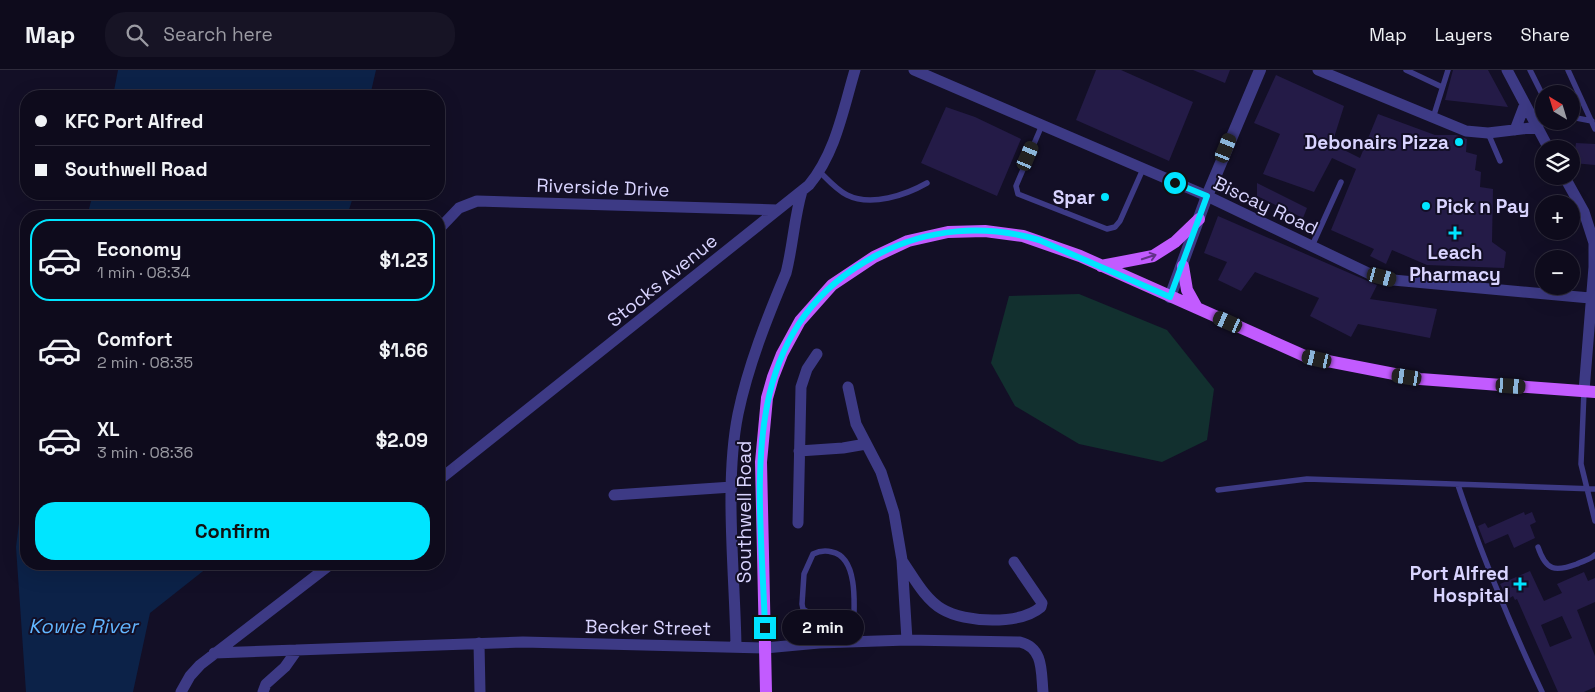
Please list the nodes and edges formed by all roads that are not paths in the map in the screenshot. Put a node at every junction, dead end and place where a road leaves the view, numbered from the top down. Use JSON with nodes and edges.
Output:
{"nodes":[{"id":1,"x":855,"y":70,"type":"edge"},
{"id":2,"x":914,"y":70,"type":"edge"},
{"id":3,"x":1260,"y":70,"type":"edge"},
{"id":4,"x":1318,"y":70,"type":"edge"},
{"id":5,"x":1406,"y":70,"type":"edge"},
{"id":6,"x":1448,"y":70,"type":"edge"},
{"id":7,"x":1507,"y":70,"type":"edge"},
{"id":8,"x":1530,"y":70,"type":"edge"},
{"id":9,"x":1568,"y":70,"type":"edge"},
{"id":10,"x":1538,"y":85,"type":"edge"},
{"id":11,"x":1442,"y":87,"type":"junction"},
{"id":12,"x":1525,"y":104,"type":"junction"},
{"id":13,"x":1432,"y":118,"type":"junction"},
{"id":14,"x":1580,"y":119,"type":"edge"},
{"id":15,"x":1592,"y":121,"type":"junction"},
{"id":16,"x":1535,"y":122,"type":"edge"},
{"id":17,"x":1042,"y":125,"type":"junction"},
{"id":18,"x":1535,"y":127,"type":"edge"},
{"id":19,"x":1595,"y":129,"type":"edge"},
{"id":20,"x":1516,"y":130,"type":"junction"},
{"id":21,"x":1488,"y":133,"type":"junction"},
{"id":22,"x":1500,"y":161,"type":"dead end"},
{"id":23,"x":1143,"y":169,"type":"junction"},
{"id":24,"x":820,"y":172,"type":"junction"},
{"id":25,"x":1341,"y":182,"type":"dead end"},
{"id":26,"x":926,"y":183,"type":"dead end"},
{"id":27,"x":1569,"y":185,"type":"edge"},
{"id":28,"x":802,"y":191,"type":"junction"},
{"id":29,"x":1207,"y":196,"type":"junction"},
{"id":30,"x":777,"y":210,"type":"junction"},
{"id":31,"x":1199,"y":219,"type":"junction"},
{"id":32,"x":445,"y":223,"type":"edge"},
{"id":33,"x":1312,"y":246,"type":"junction"},
{"id":34,"x":1101,"y":266,"type":"junction"},
{"id":35,"x":1183,"y":266,"type":"junction"},
{"id":36,"x":1170,"y":297,"type":"junction"},
{"id":37,"x":1590,"y":298,"type":"junction"},
{"id":38,"x":1197,"y":308,"type":"junction"},
{"id":39,"x":1592,"y":322,"type":"edge"},
{"id":40,"x":817,"y":354,"type":"dead end"},
{"id":41,"x":848,"y":387,"type":"dead end"},
{"id":42,"x":1590,"y":391,"type":"edge"},
{"id":43,"x":866,"y":444,"type":"junction"},
{"id":44,"x":799,"y":451,"type":"junction"},
{"id":45,"x":445,"y":475,"type":"edge"},
{"id":46,"x":1458,"y":485,"type":"junction"},
{"id":47,"x":732,"y":487,"type":"junction"},
{"id":48,"x":1587,"y":488,"type":"junction"},
{"id":49,"x":1595,"y":489,"type":"edge"},
{"id":50,"x":1218,"y":490,"type":"dead end"},
{"id":51,"x":614,"y":495,"type":"dead end"},
{"id":52,"x":1595,"y":521,"type":"edge"},
{"id":53,"x":798,"y":522,"type":"dead end"},
{"id":54,"x":1538,"y":547,"type":"dead end"},
{"id":55,"x":1595,"y":555,"type":"edge"},
{"id":56,"x":902,"y":560,"type":"junction"},
{"id":57,"x":1014,"y":562,"type":"dead end"},
{"id":58,"x":323,"y":570,"type":"edge"},
{"id":59,"x":853,"y":619,"type":"junction"},
{"id":60,"x":907,"y":640,"type":"junction"},
{"id":61,"x":853,"y":642,"type":"junction"},
{"id":62,"x":480,"y":643,"type":"junction"},
{"id":63,"x":736,"y":647,"type":"junction"},
{"id":64,"x":765,"y":648,"type":"junction"},
{"id":65,"x":297,"y":650,"type":"junction"},
{"id":66,"x":214,"y":653,"type":"junction"},
{"id":67,"x":181,"y":692,"type":"edge"},
{"id":68,"x":263,"y":692,"type":"edge"},
{"id":69,"x":480,"y":692,"type":"edge"},
{"id":70,"x":766,"y":692,"type":"edge"},
{"id":71,"x":1043,"y":692,"type":"edge"},
{"id":72,"x":1542,"y":692,"type":"edge"}],
"edges":[{"from":1,"to":24,"type":"street","name":"Stocks Avenue"},
{"from":2,"to":17,"type":"street","name":"Biscay Road"},
{"from":3,"to":29,"type":"street"},
{"from":4,"to":13,"type":"street"},
{"from":5,"to":11,"type":"lane"},
{"from":6,"to":11,"type":"lane"},
{"from":7,"to":12,"type":"street"},
{"from":8,"to":10,"type":"lane"},
{"from":9,"to":15,"type":"lane"},
{"from":11,"to":13,"type":"lane"},
{"from":12,"to":16,"type":"street"},
{"from":12,"to":20,"type":"street"},
{"from":13,"to":21,"type":"street"},
{"from":14,"to":15,"type":"lane"},
{"from":15,"to":19,"type":"lane"},
{"from":17,"to":23,"type":"street","name":"Biscay Road"},
{"from":17,"to":23,"type":"lane"},
{"from":18,"to":20,"type":"street"},
{"from":20,"to":21,"type":"street"},
{"from":21,"to":22,"type":"lane"},
{"from":23,"to":29,"type":"street","name":"Biscay Road"},
{"from":24,"to":26,"type":"lane"},
{"from":24,"to":28,"type":"street","name":"Stocks Avenue"},
{"from":25,"to":33,"type":"lane"},
{"from":27,"to":37,"type":"street"},
{"from":28,"to":30,"type":"street","name":"Stocks Avenue"},
{"from":28,"to":47,"type":"street","name":"Southwell Road"},
{"from":29,"to":31,"type":"street"},
{"from":29,"to":33,"type":"street","name":"Biscay Road"},
{"from":30,"to":32,"type":"street","name":"Riverside Drive"},
{"from":30,"to":45,"type":"street","name":"Stocks Avenue"},
{"from":34,"to":31,"type":"main road","one_way":true},
{"from":31,"to":35,"type":"street"},
{"from":33,"to":37,"type":"street","name":"Biscay Road"},
{"from":34,"to":36,"type":"main road","name":"Southwell Road"},
{"from":34,"to":64,"type":"main road","name":"Southwell Road"},
{"from":35,"to":36,"type":"street"},
{"from":35,"to":38,"type":"main road"},
{"from":36,"to":38,"type":"main road","name":"Southwell Road"},
{"from":37,"to":39,"type":"street"},
{"from":38,"to":42,"type":"main road","name":"Southwell Road"},
{"from":39,"to":42,"type":"street"},
{"from":40,"to":44,"type":"street"},
{"from":41,"to":43,"type":"street"},
{"from":42,"to":48,"type":"lane"},
{"from":43,"to":44,"type":"street"},
{"from":43,"to":56,"type":"street"},
{"from":44,"to":53,"type":"street"},
{"from":46,"to":48,"type":"lane"},
{"from":46,"to":50,"type":"lane"},
{"from":46,"to":72,"type":"lane"},
{"from":47,"to":51,"type":"street"},
{"from":47,"to":63,"type":"street","name":"Southwell Road"},
{"from":48,"to":49,"type":"lane"},
{"from":48,"to":52,"type":"lane"},
{"from":54,"to":55,"type":"lane"},
{"from":56,"to":57,"type":"street"},
{"from":56,"to":60,"type":"street"},
{"from":58,"to":66,"type":"street"},
{"from":59,"to":59,"type":"lane"},
{"from":59,"to":61,"type":"lane"},
{"from":60,"to":61,"type":"street","name":"Becker Street"},
{"from":60,"to":71,"type":"street","name":"Becker Street"},
{"from":61,"to":64,"type":"street","name":"Becker Street"},
{"from":62,"to":63,"type":"street","name":"Becker Street"},
{"from":62,"to":65,"type":"street","name":"Becker Street"},
{"from":62,"to":69,"type":"street"},
{"from":63,"to":64,"type":"street","name":"Becker Street"},
{"from":64,"to":70,"type":"main road","name":"Southwell Road"},
{"from":65,"to":66,"type":"street","name":"Becker Street"},
{"from":65,"to":68,"type":"street"},
{"from":66,"to":67,"type":"street"}]}
